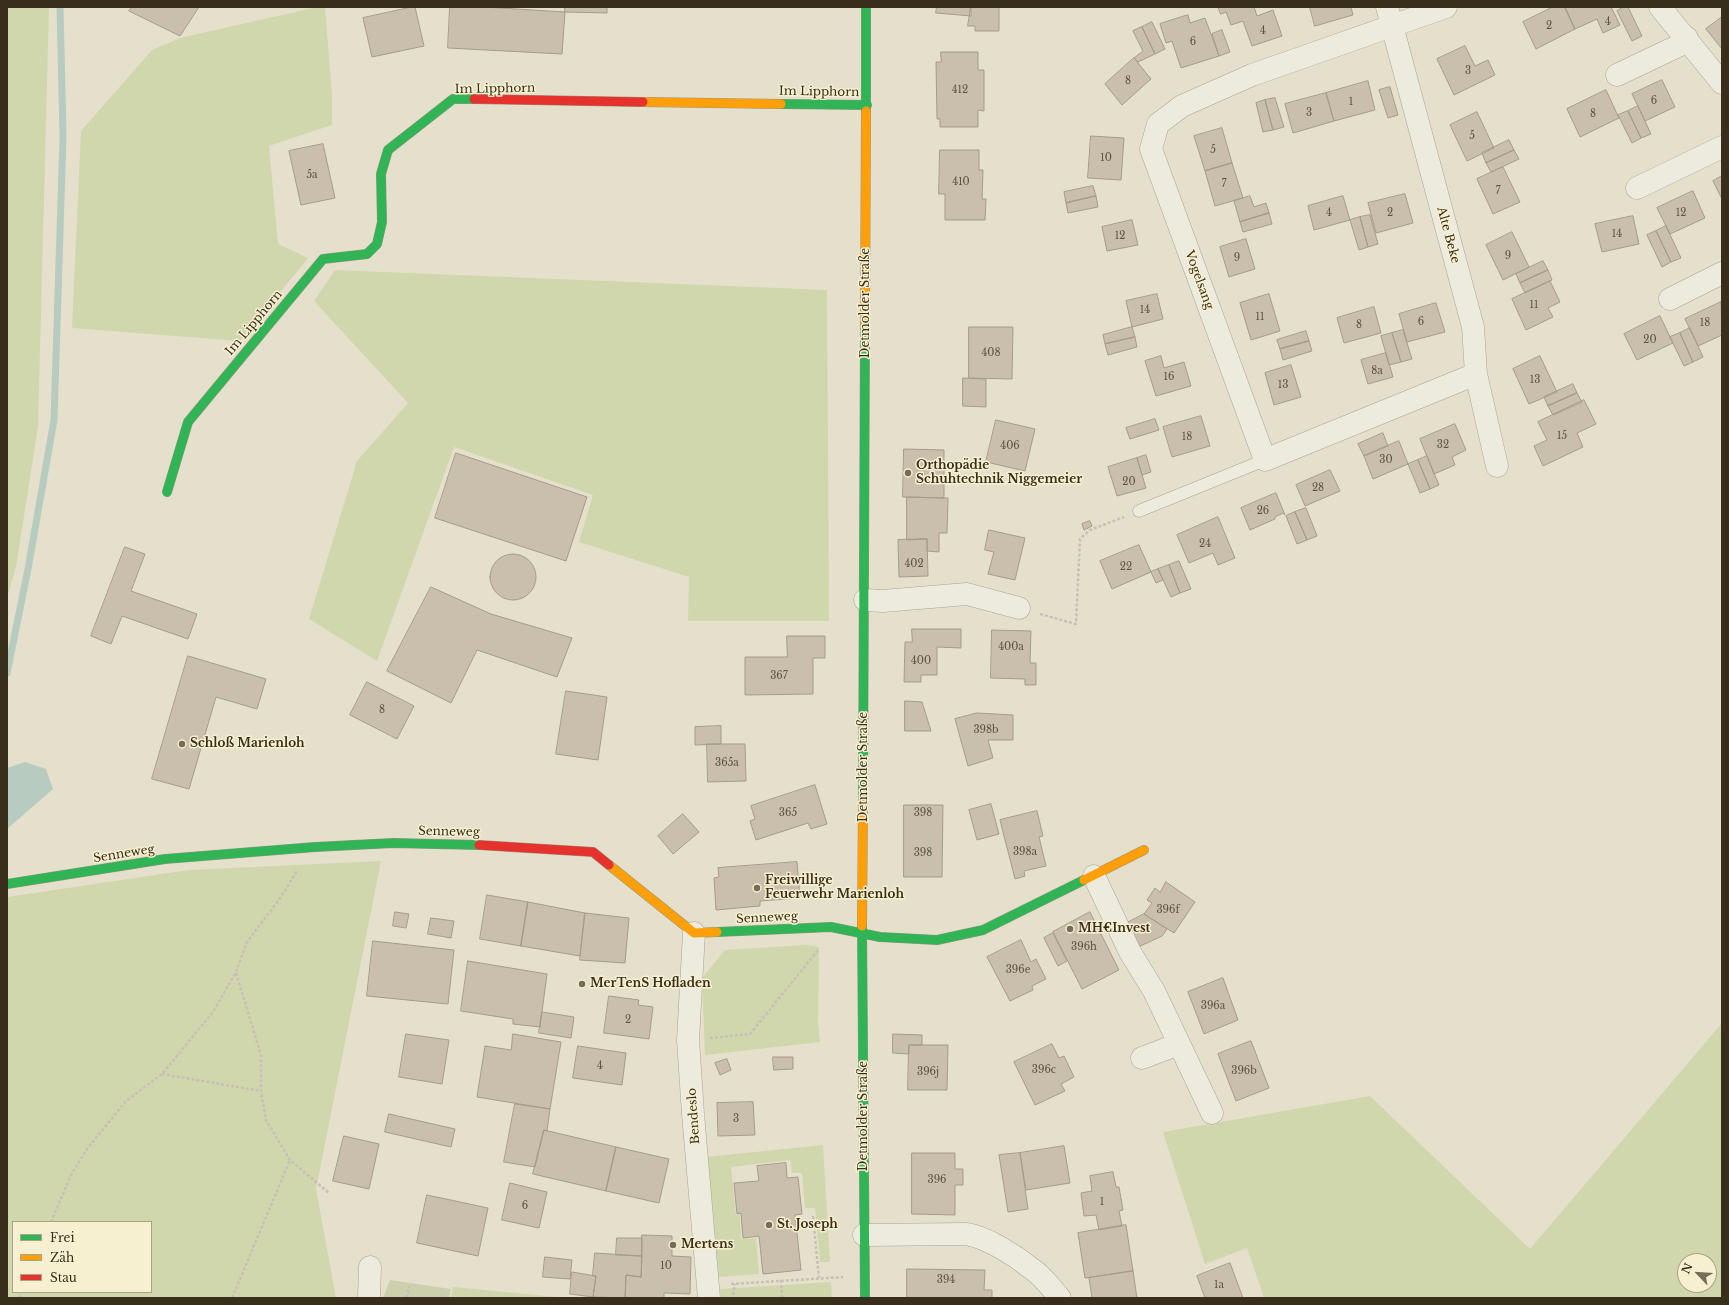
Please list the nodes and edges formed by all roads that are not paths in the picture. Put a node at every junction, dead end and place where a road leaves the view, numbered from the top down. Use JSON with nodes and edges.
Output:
{"nodes":[{"id":1,"x":866,"y":7,"type":"edge"},
{"id":2,"x":1446,"y":7,"type":"edge"},
{"id":3,"x":1660,"y":7,"type":"edge"},
{"id":4,"x":1389,"y":17,"type":"edge"},
{"id":5,"x":1687,"y":38,"type":"junction"},
{"id":6,"x":1617,"y":75,"type":"dead end"},
{"id":7,"x":1722,"y":83,"type":"edge"},
{"id":8,"x":867,"y":105,"type":"junction"},
{"id":9,"x":1722,"y":147,"type":"edge"},
{"id":10,"x":1637,"y":188,"type":"dead end"},
{"id":11,"x":1722,"y":273,"type":"edge"},
{"id":12,"x":1670,"y":299,"type":"dead end"},
{"id":13,"x":1476,"y":374,"type":"junction"},
{"id":14,"x":1265,"y":460,"type":"junction"},
{"id":15,"x":1497,"y":466,"type":"dead end"},
{"id":16,"x":167,"y":492,"type":"dead end"},
{"id":17,"x":1139,"y":511,"type":"road end"},
{"id":18,"x":865,"y":600,"type":"junction"},
{"id":19,"x":1019,"y":608,"type":"road end"},
{"id":20,"x":1144,"y":850,"type":"dead end"},
{"id":21,"x":1094,"y":876,"type":"junction"},
{"id":22,"x":7,"y":884,"type":"edge"},
{"id":23,"x":694,"y":934,"type":"junction"},
{"id":24,"x":862,"y":934,"type":"junction"},
{"id":25,"x":1179,"y":1044,"type":"junction"},
{"id":26,"x":1142,"y":1058,"type":"dead end"},
{"id":27,"x":1212,"y":1113,"type":"dead end"},
{"id":28,"x":864,"y":1236,"type":"junction"},
{"id":29,"x":370,"y":1267,"type":"dead end"},
{"id":30,"x":369,"y":1298,"type":"edge"},
{"id":31,"x":709,"y":1298,"type":"edge"},
{"id":32,"x":865,"y":1298,"type":"edge"},
{"id":33,"x":1060,"y":1298,"type":"edge"}],
"edges":[{"from":1,"to":8,"type":"street","name":"Detmolder Straße"},
{"from":2,"to":4,"type":"street","name":"Vogelsang"},
{"from":3,"to":5,"type":"street"},
{"from":4,"to":13,"type":"street","name":"Alte Beke"},
{"from":4,"to":14,"type":"street","name":"Vogelsang"},
{"from":5,"to":6,"type":"street"},
{"from":5,"to":7,"type":"street"},
{"from":8,"to":16,"type":"street","name":"Im Lipphorn"},
{"from":8,"to":18,"type":"street","name":"Detmolder Straße"},
{"from":9,"to":10,"type":"street"},
{"from":11,"to":12,"type":"street"},
{"from":13,"to":14,"type":"street"},
{"from":13,"to":15,"type":"street","name":"Alte Beke"},
{"from":14,"to":17,"type":"lane"},
{"from":18,"to":19,"type":"street"},
{"from":18,"to":24,"type":"street","name":"Detmolder Straße"},
{"from":20,"to":21,"type":"street"},
{"from":21,"to":24,"type":"street"},
{"from":21,"to":25,"type":"street"},
{"from":22,"to":23,"type":"street","name":"Senneweg"},
{"from":23,"to":24,"type":"street","name":"Senneweg"},
{"from":23,"to":31,"type":"street","name":"Bendeslo"},
{"from":24,"to":28,"type":"street","name":"Detmolder Straße"},
{"from":25,"to":26,"type":"street"},
{"from":25,"to":27,"type":"street"},
{"from":28,"to":32,"type":"street","name":"Detmolder Straße"},
{"from":28,"to":33,"type":"street"},
{"from":29,"to":30,"type":"street"}]}
